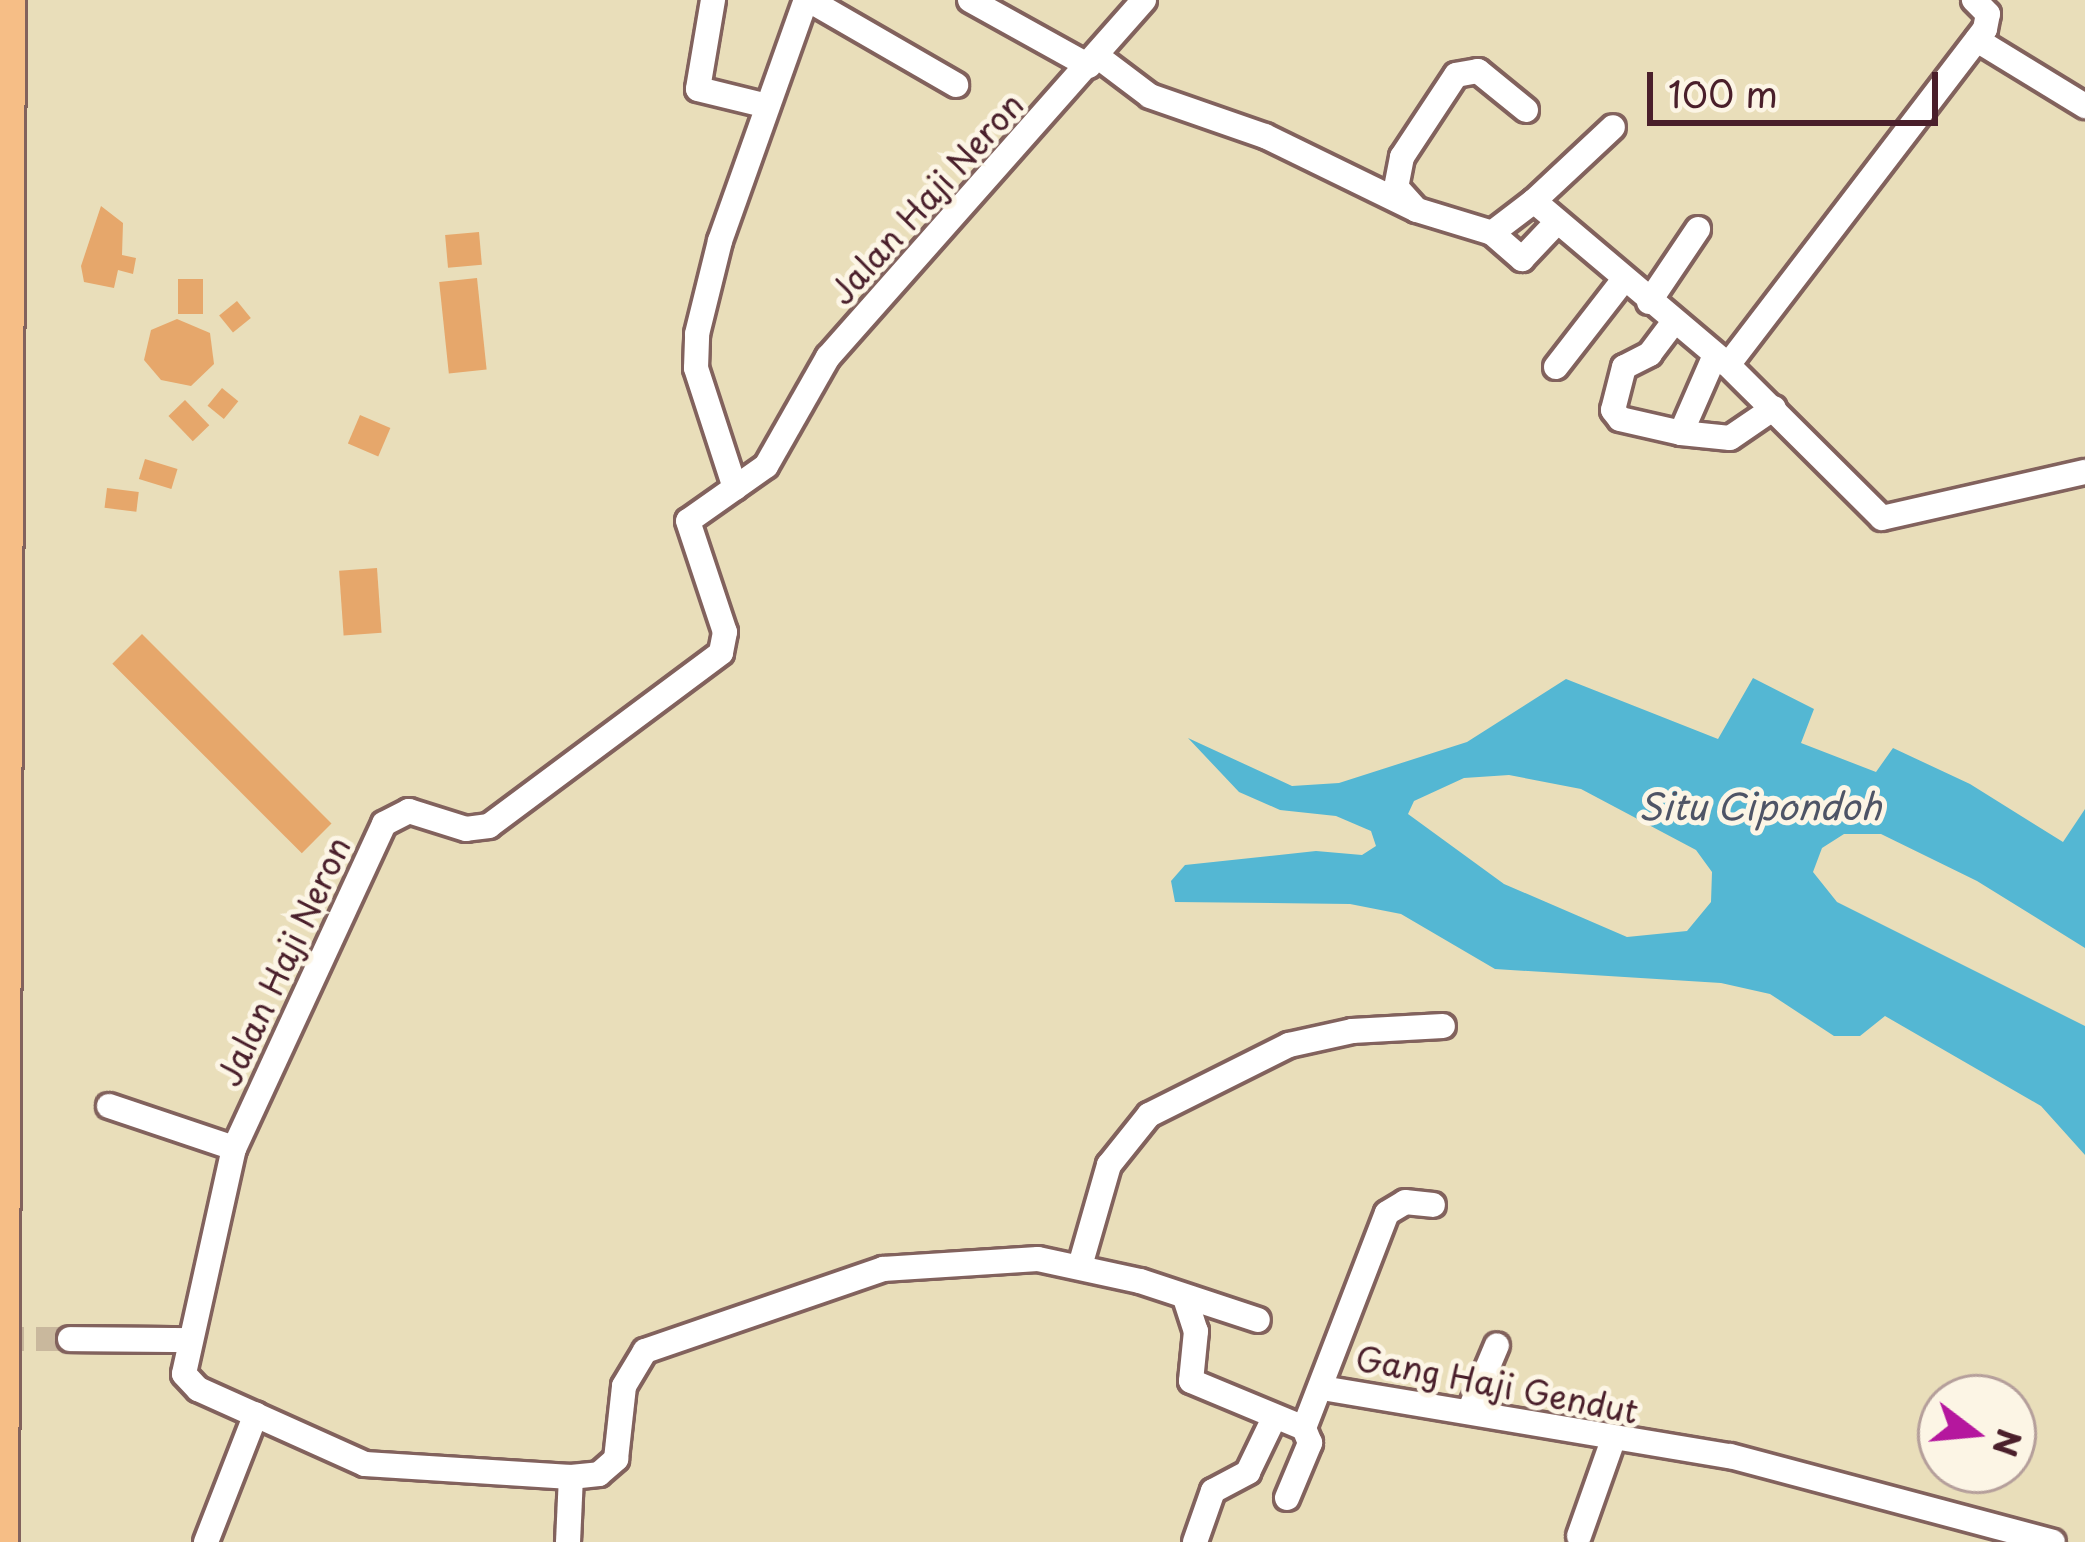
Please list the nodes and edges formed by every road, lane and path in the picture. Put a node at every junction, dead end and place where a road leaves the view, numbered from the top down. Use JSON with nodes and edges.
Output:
{"nodes":[{"id":1,"x":7,"y":0,"type":"edge"},
{"id":2,"x":713,"y":0,"type":"edge"},
{"id":3,"x":808,"y":0,"type":"edge"},
{"id":4,"x":970,"y":0,"type":"edge"},
{"id":5,"x":1144,"y":0,"type":"edge"},
{"id":6,"x":1974,"y":0,"type":"edge"},
{"id":7,"x":1977,"y":40,"type":"junction"},
{"id":8,"x":1093,"y":61,"type":"junction"},
{"id":9,"x":956,"y":85,"type":"dead end"},
{"id":10,"x":767,"y":106,"type":"junction"},
{"id":11,"x":2085,"y":106,"type":"edge"},
{"id":12,"x":1526,"y":110,"type":"dead end"},
{"id":13,"x":1612,"y":127,"type":"dead end"},
{"id":14,"x":1534,"y":201,"type":"junction"},
{"id":15,"x":1417,"y":210,"type":"junction"},
{"id":16,"x":1556,"y":223,"type":"junction"},
{"id":17,"x":1698,"y":229,"type":"dead end"},
{"id":18,"x":1492,"y":233,"type":"junction"},
{"id":19,"x":1622,"y":282,"type":"junction"},
{"id":20,"x":1648,"y":302,"type":"junction"},
{"id":21,"x":1672,"y":323,"type":"junction"},
{"id":22,"x":1722,"y":360,"type":"junction"},
{"id":23,"x":1556,"y":367,"type":"dead end"},
{"id":24,"x":1774,"y":408,"type":"junction"},
{"id":25,"x":1681,"y":434,"type":"junction"},
{"id":26,"x":2085,"y":472,"type":"edge"},
{"id":27,"x":736,"y":488,"type":"junction"},
{"id":28,"x":1443,"y":1026,"type":"dead end"},
{"id":29,"x":109,"y":1106,"type":"dead end"},
{"id":30,"x":234,"y":1148,"type":"junction"},
{"id":31,"x":1433,"y":1205,"type":"dead end"},
{"id":32,"x":1080,"y":1266,"type":"junction"},
{"id":33,"x":1186,"y":1301,"type":"junction"},
{"id":34,"x":1258,"y":1320,"type":"dead end"},
{"id":35,"x":70,"y":1339,"type":"tunnel mouth"},
{"id":36,"x":1497,"y":1345,"type":"dead end"},
{"id":37,"x":187,"y":1349,"type":"junction"},
{"id":38,"x":1322,"y":1388,"type":"junction"},
{"id":39,"x":1470,"y":1409,"type":"junction"},
{"id":40,"x":256,"y":1414,"type":"junction"},
{"id":41,"x":1274,"y":1418,"type":"junction"},
{"id":42,"x":1304,"y":1427,"type":"junction"},
{"id":43,"x":1613,"y":1440,"type":"junction"},
{"id":44,"x":571,"y":1477,"type":"junction"},
{"id":45,"x":1287,"y":1498,"type":"dead end"},
{"id":46,"x":1579,"y":1536,"type":"dead end"},
{"id":47,"x":0,"y":1542,"type":"edge"},
{"id":48,"x":206,"y":1542,"type":"edge"},
{"id":49,"x":568,"y":1542,"type":"edge"},
{"id":50,"x":1195,"y":1542,"type":"edge"},
{"id":51,"x":2053,"y":1542,"type":"edge"}],
"edges":[{"from":1,"to":47,"type":"highway"},
{"from":2,"to":10,"type":"street"},
{"from":3,"to":9,"type":"street"},
{"from":3,"to":10,"type":"street"},
{"from":4,"to":8,"type":"street"},
{"from":5,"to":8,"type":"street","name":"Jalan Haji Neron"},
{"from":6,"to":7,"type":"street"},
{"from":7,"to":11,"type":"street"},
{"from":7,"to":22,"type":"street"},
{"from":8,"to":15,"type":"street"},
{"from":8,"to":27,"type":"street","name":"Jalan Haji Neron"},
{"from":10,"to":27,"type":"street"},
{"from":12,"to":15,"type":"street"},
{"from":13,"to":14,"type":"street"},
{"from":14,"to":16,"type":"street"},
{"from":14,"to":18,"type":"street"},
{"from":15,"to":18,"type":"street"},
{"from":16,"to":18,"type":"street"},
{"from":16,"to":19,"type":"street"},
{"from":17,"to":20,"type":"street"},
{"from":19,"to":20,"type":"street"},
{"from":19,"to":23,"type":"street"},
{"from":20,"to":21,"type":"street"},
{"from":21,"to":22,"type":"street"},
{"from":21,"to":25,"type":"street"},
{"from":22,"to":24,"type":"street"},
{"from":22,"to":25,"type":"street"},
{"from":24,"to":25,"type":"street"},
{"from":24,"to":26,"type":"street"},
{"from":27,"to":30,"type":"street","name":"Jalan Haji Neron"},
{"from":28,"to":32,"type":"street"},
{"from":29,"to":30,"type":"street"},
{"from":30,"to":37,"type":"street","name":"Jalan Haji Neron"},
{"from":31,"to":38,"type":"street"},
{"from":32,"to":33,"type":"street"},
{"from":32,"to":44,"type":"street"},
{"from":33,"to":34,"type":"street"},
{"from":33,"to":41,"type":"street"},
{"from":35,"to":37,"type":"street"},
{"from":36,"to":39,"type":"street"},
{"from":37,"to":40,"type":"street"},
{"from":38,"to":39,"type":"street","name":"Gang Haji Gendut"},
{"from":38,"to":42,"type":"street","name":"Gang Haji Gendut"},
{"from":39,"to":43,"type":"street","name":"Gang Haji Gendut"},
{"from":40,"to":44,"type":"street"},
{"from":40,"to":48,"type":"street"},
{"from":41,"to":42,"type":"street"},
{"from":41,"to":50,"type":"street"},
{"from":42,"to":45,"type":"street","name":"Gang Haji Gendut"},
{"from":43,"to":46,"type":"street"},
{"from":43,"to":51,"type":"street","name":"Gang Haji Gendut"},
{"from":44,"to":49,"type":"street"}]}
